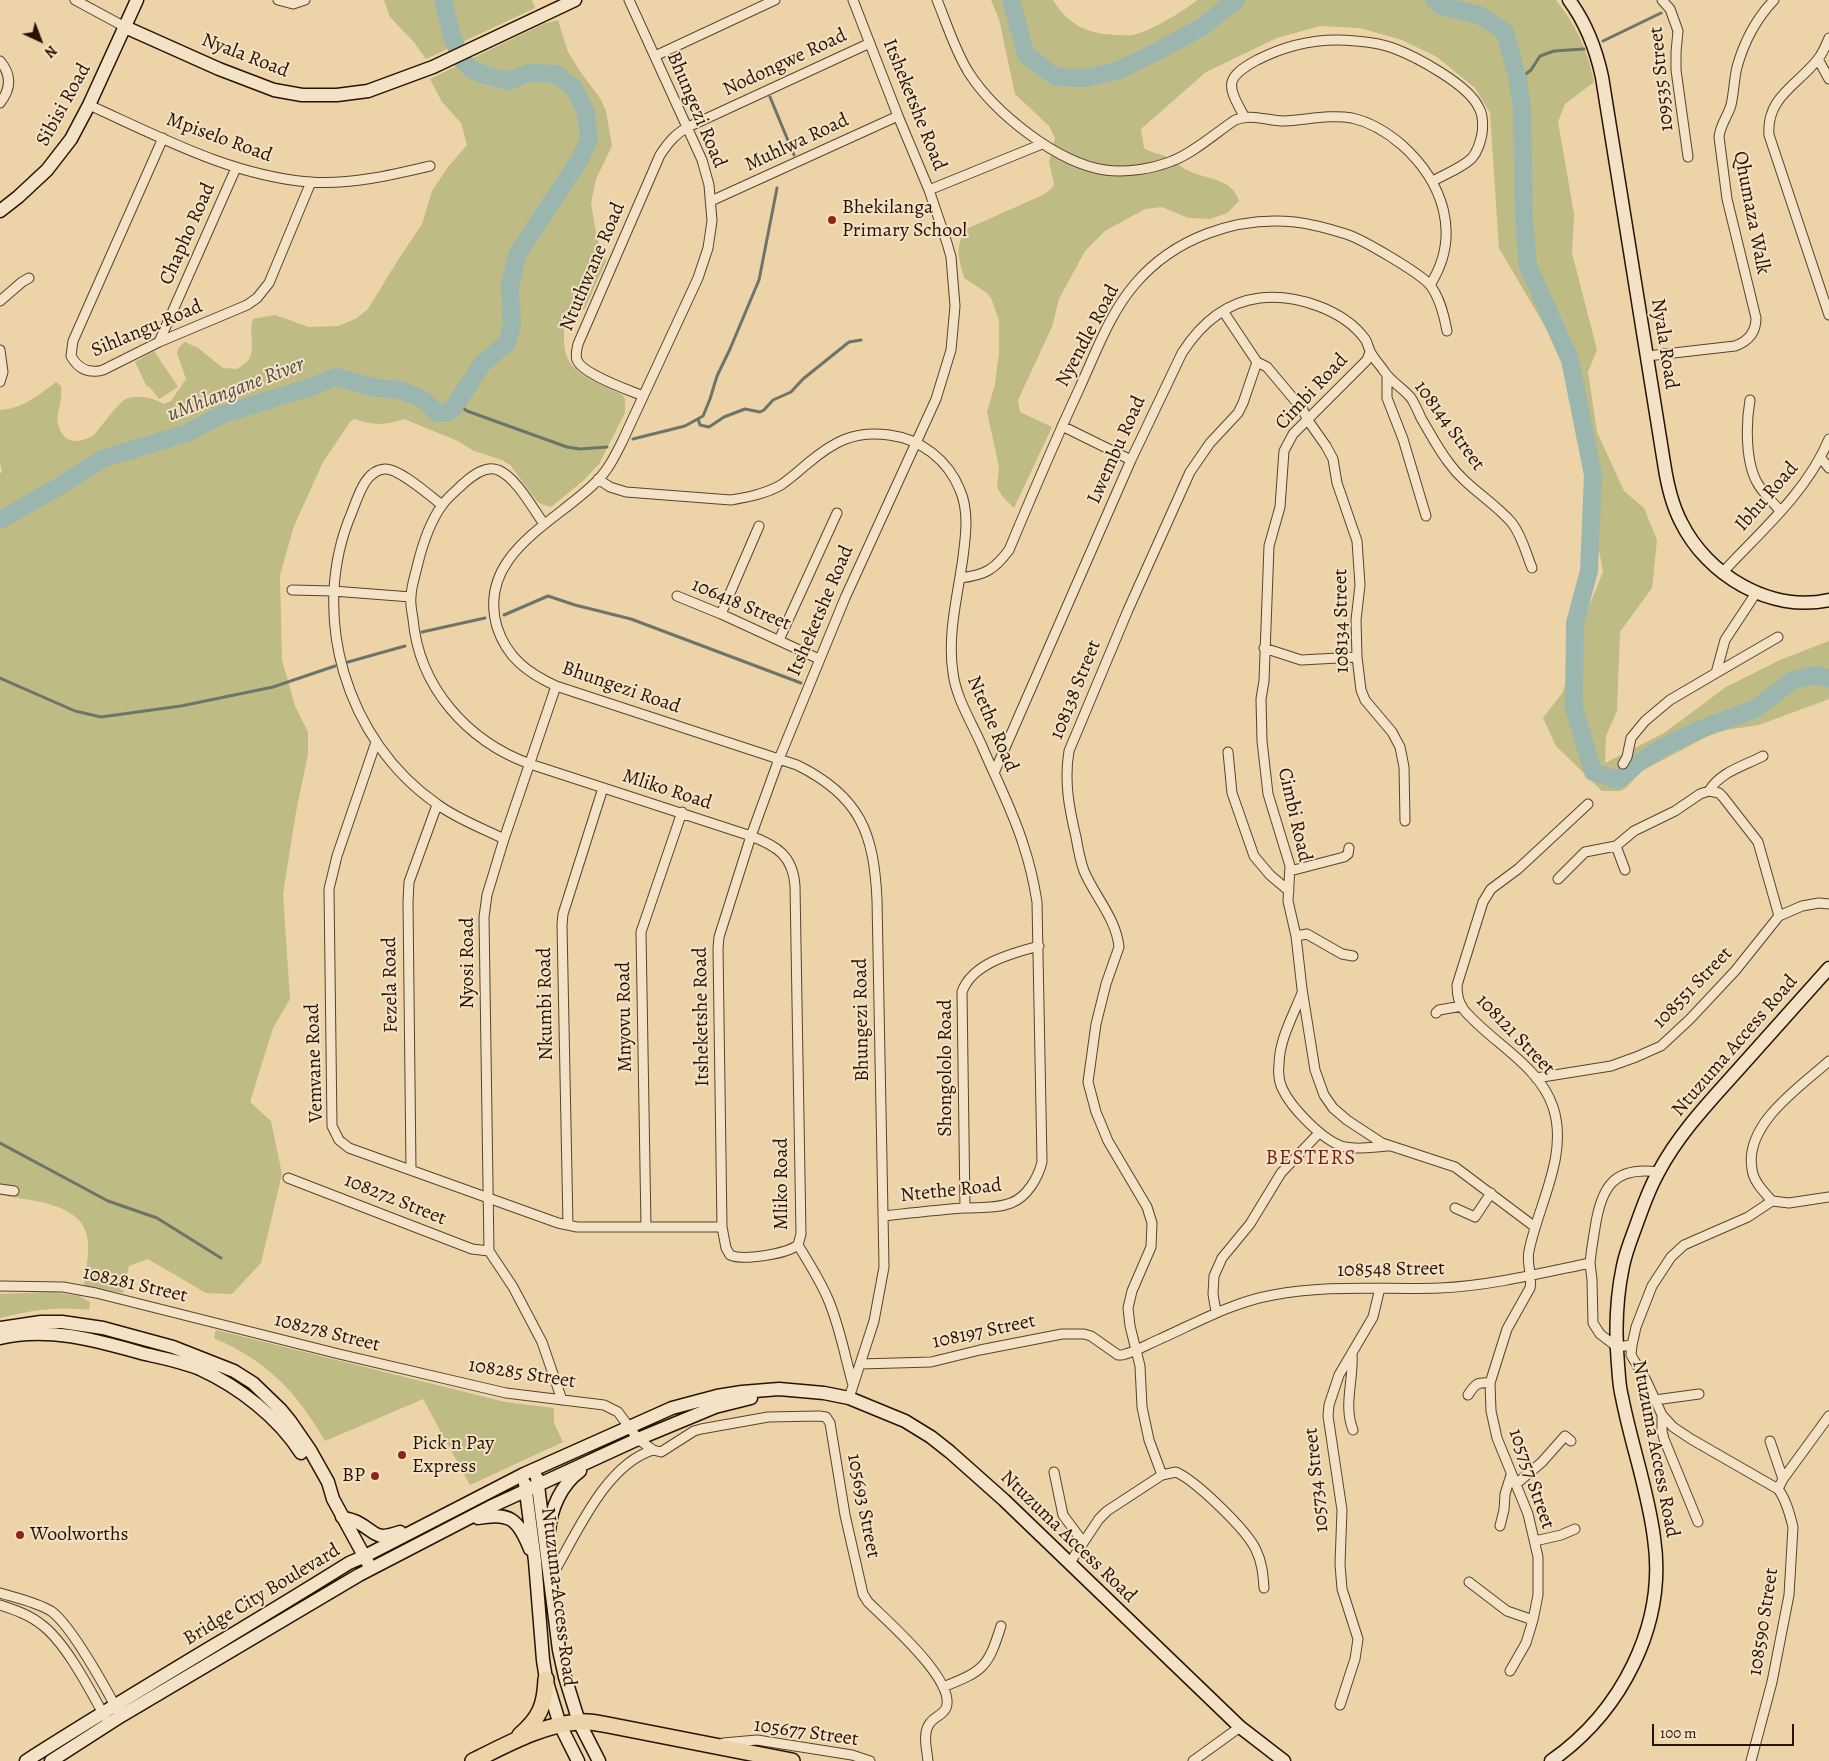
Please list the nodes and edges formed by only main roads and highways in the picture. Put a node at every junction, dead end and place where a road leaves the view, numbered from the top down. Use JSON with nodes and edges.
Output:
{"nodes":[{"id":1,"x":546,"y":1679,"type":"road end"},
{"id":2,"x":514,"y":1742,"type":"junction"},
{"id":3,"x":473,"y":1761,"type":"edge"},
{"id":4,"x":792,"y":1761,"type":"edge"}],
"edges":[{"from":1,"to":2,"type":"main road"},
{"from":2,"to":3,"type":"main road"},
{"from":2,"to":4,"type":"main road"}]}
